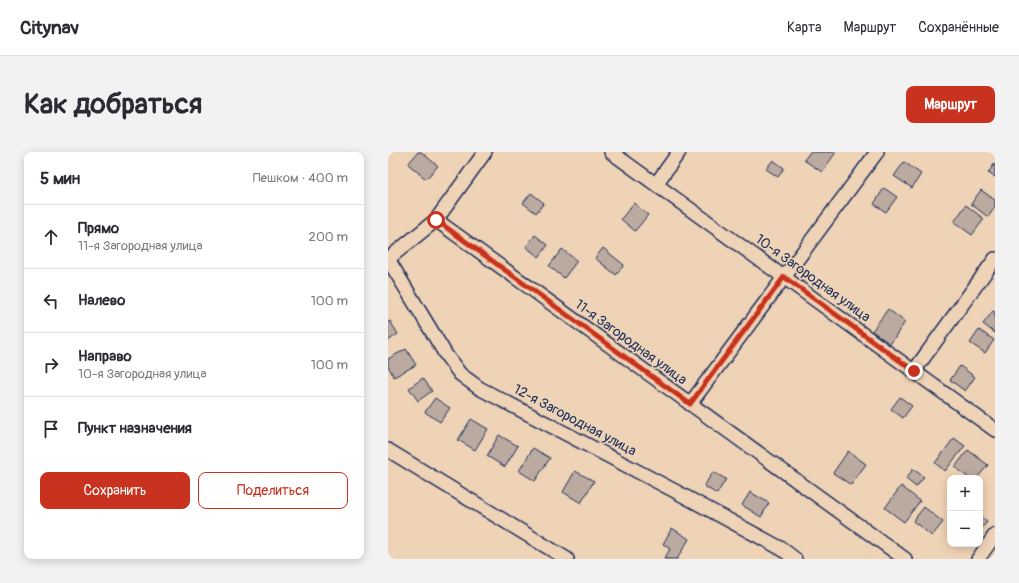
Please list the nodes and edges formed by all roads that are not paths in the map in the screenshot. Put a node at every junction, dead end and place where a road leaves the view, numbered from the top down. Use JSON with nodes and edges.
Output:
{"nodes":[{"id":1,"x":485,"y":152,"type":"edge"},
{"id":2,"x":611,"y":152,"type":"edge"},
{"id":3,"x":679,"y":152,"type":"edge"},
{"id":4,"x":877,"y":152,"type":"edge"},
{"id":5,"x":656,"y":184,"type":"junction"},
{"id":6,"x":436,"y":220,"type":"junction"},
{"id":7,"x":388,"y":259,"type":"edge"},
{"id":8,"x":995,"y":260,"type":"edge"},
{"id":9,"x":784,"y":277,"type":"junction"},
{"id":10,"x":914,"y":371,"type":"junction"},
{"id":11,"x":690,"y":404,"type":"junction"},
{"id":12,"x":995,"y":430,"type":"edge"},
{"id":13,"x":388,"y":450,"type":"edge"},
{"id":14,"x":995,"y":535,"type":"edge"},
{"id":15,"x":567,"y":559,"type":"edge"},
{"id":16,"x":795,"y":559,"type":"edge"},
{"id":17,"x":905,"y":559,"type":"edge"},
{"id":18,"x":978,"y":559,"type":"edge"}],
"edges":[{"from":1,"to":6,"type":"street"},
{"from":2,"to":5,"type":"street","name":"10-я Загородная улица"},
{"from":3,"to":5,"type":"street"},
{"from":4,"to":9,"type":"street"},
{"from":5,"to":9,"type":"street","name":"10-я Загородная улица"},
{"from":6,"to":7,"type":"street"},
{"from":6,"to":11,"type":"street","name":"11-я Загородная улица"},
{"from":7,"to":16,"type":"street","name":"12-я Загородная улица"},
{"from":8,"to":10,"type":"street"},
{"from":9,"to":10,"type":"street","name":"10-я Загородная улица"},
{"from":9,"to":11,"type":"street"},
{"from":10,"to":12,"type":"street","name":"10-я Загородная улица"},
{"from":11,"to":17,"type":"street","name":"11-я Загородная улица"},
{"from":13,"to":15,"type":"street"},
{"from":14,"to":18,"type":"street"}]}
